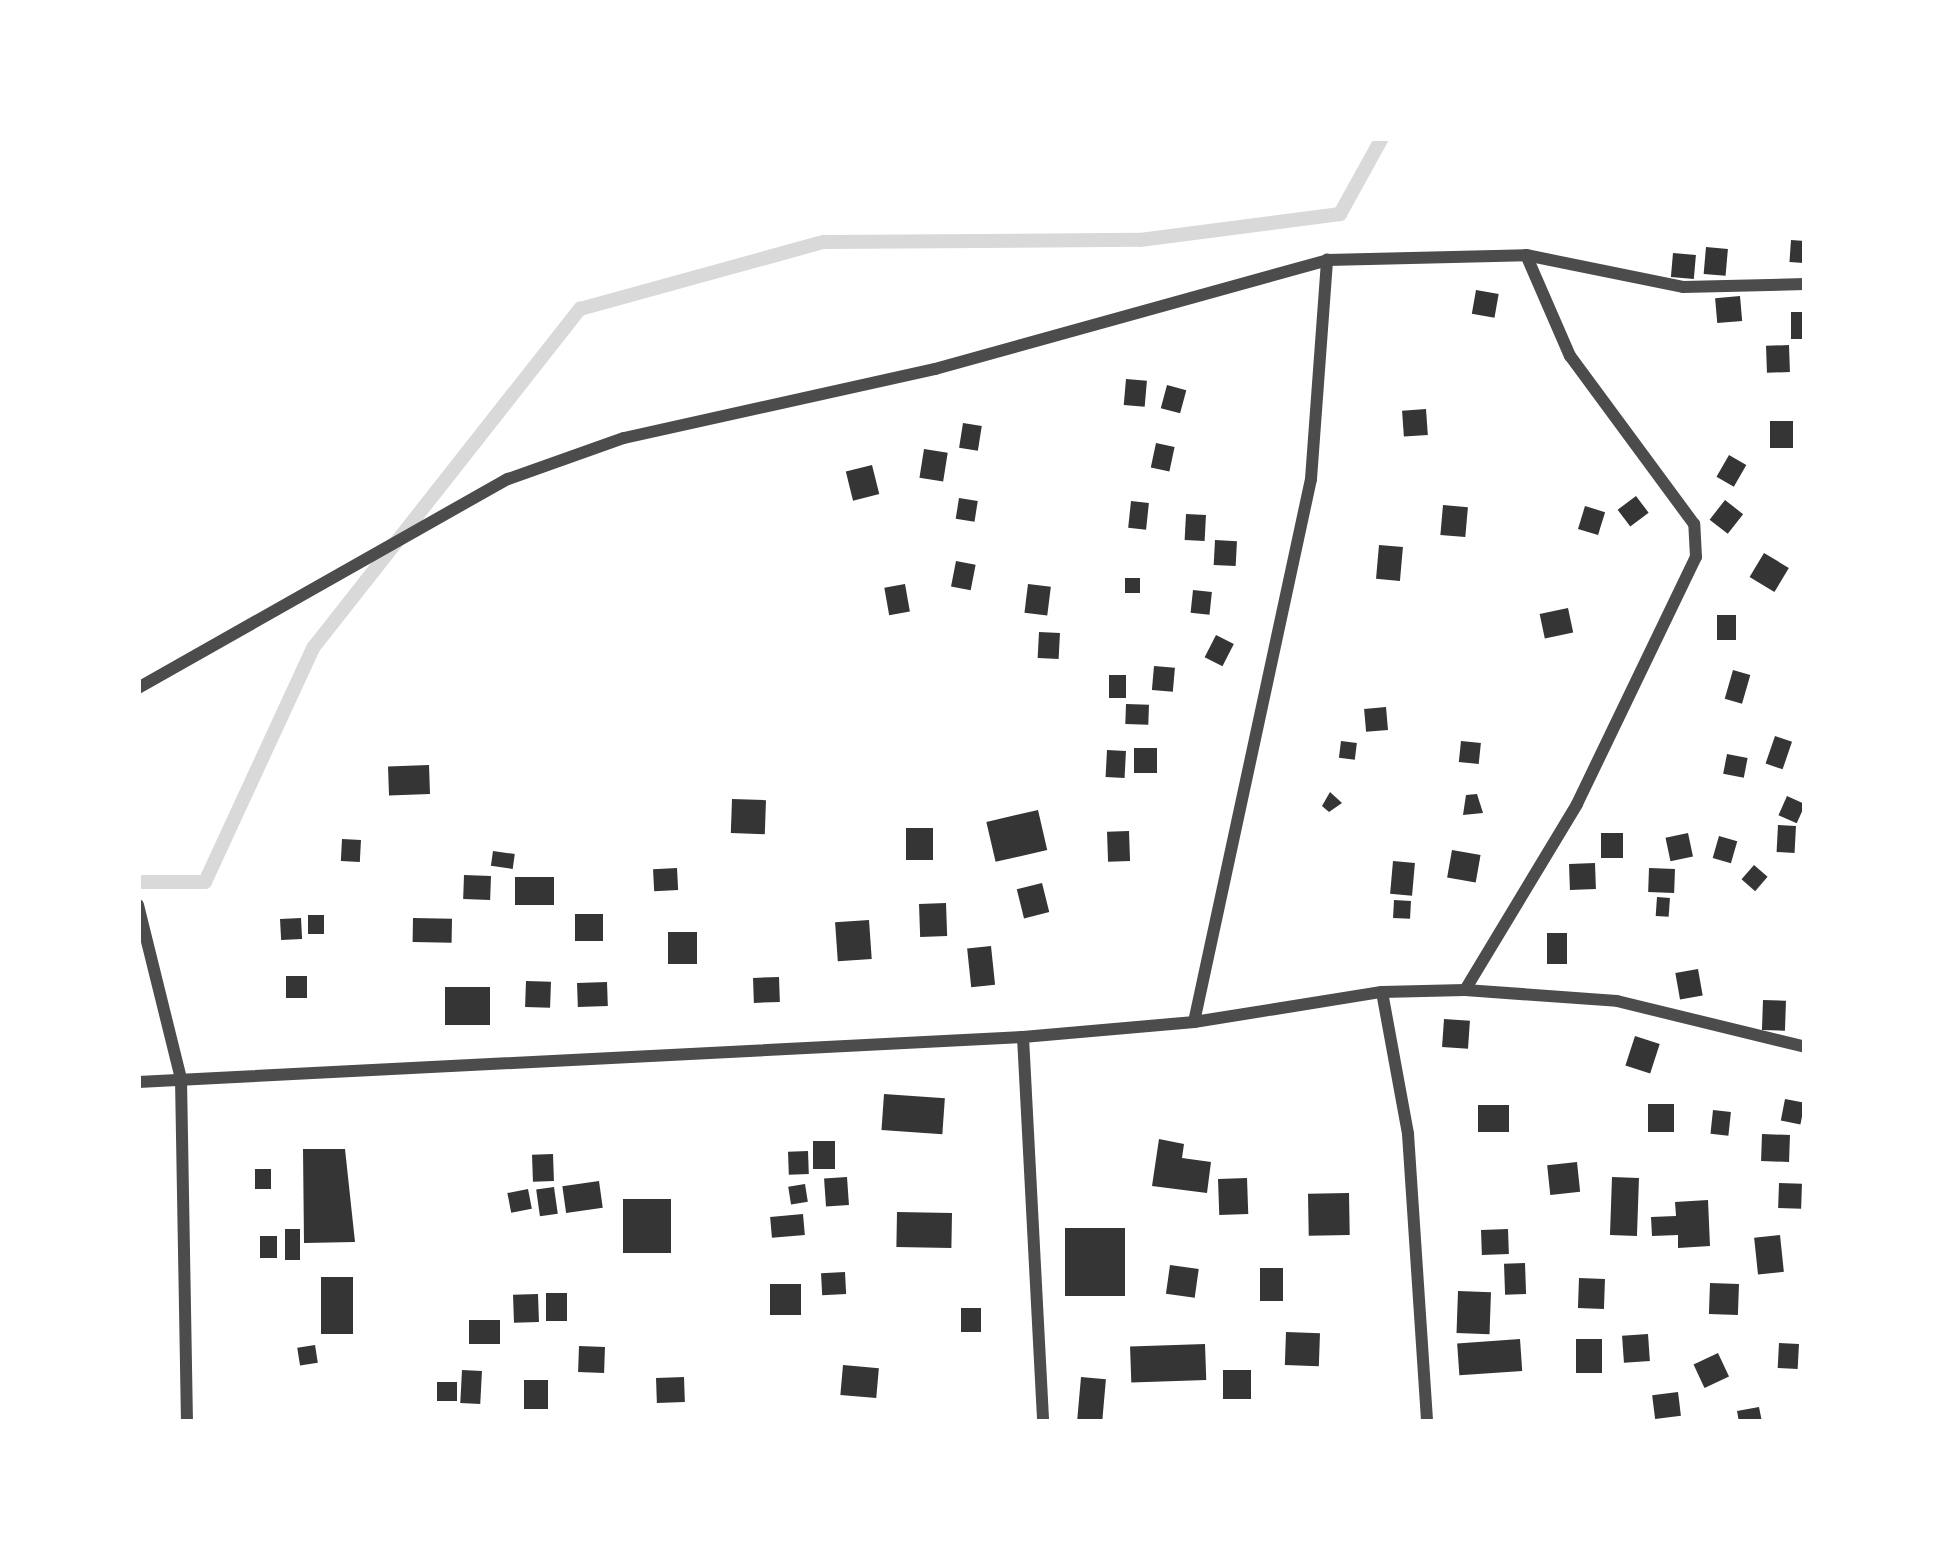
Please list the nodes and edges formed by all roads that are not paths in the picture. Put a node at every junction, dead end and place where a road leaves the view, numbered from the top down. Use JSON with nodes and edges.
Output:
{"nodes":[{"id":1,"x":1526,"y":256,"type":"junction"},
{"id":2,"x":1327,"y":260,"type":"junction"},
{"id":3,"x":1805,"y":284,"type":"edge"},
{"id":4,"x":138,"y":688,"type":"edge"},
{"id":5,"x":138,"y":905,"type":"edge"},
{"id":6,"x":1465,"y":990,"type":"junction"},
{"id":7,"x":1382,"y":992,"type":"junction"},
{"id":8,"x":1194,"y":1022,"type":"junction"},
{"id":9,"x":1023,"y":1037,"type":"junction"},
{"id":10,"x":1805,"y":1047,"type":"edge"},
{"id":11,"x":181,"y":1079,"type":"junction"},
{"id":12,"x":138,"y":1082,"type":"edge"},
{"id":13,"x":187,"y":1422,"type":"edge"},
{"id":14,"x":1043,"y":1422,"type":"edge"},
{"id":15,"x":1427,"y":1422,"type":"edge"}],
"edges":[{"from":1,"to":2,"type":"street"},
{"from":1,"to":3,"type":"street"},
{"from":1,"to":6,"type":"street"},
{"from":2,"to":4,"type":"street"},
{"from":2,"to":8,"type":"street"},
{"from":5,"to":11,"type":"street"},
{"from":6,"to":7,"type":"street"},
{"from":6,"to":10,"type":"street"},
{"from":7,"to":8,"type":"street"},
{"from":7,"to":15,"type":"street"},
{"from":8,"to":9,"type":"street"},
{"from":9,"to":11,"type":"street"},
{"from":9,"to":14,"type":"street"},
{"from":11,"to":12,"type":"street"},
{"from":11,"to":13,"type":"street"}]}
